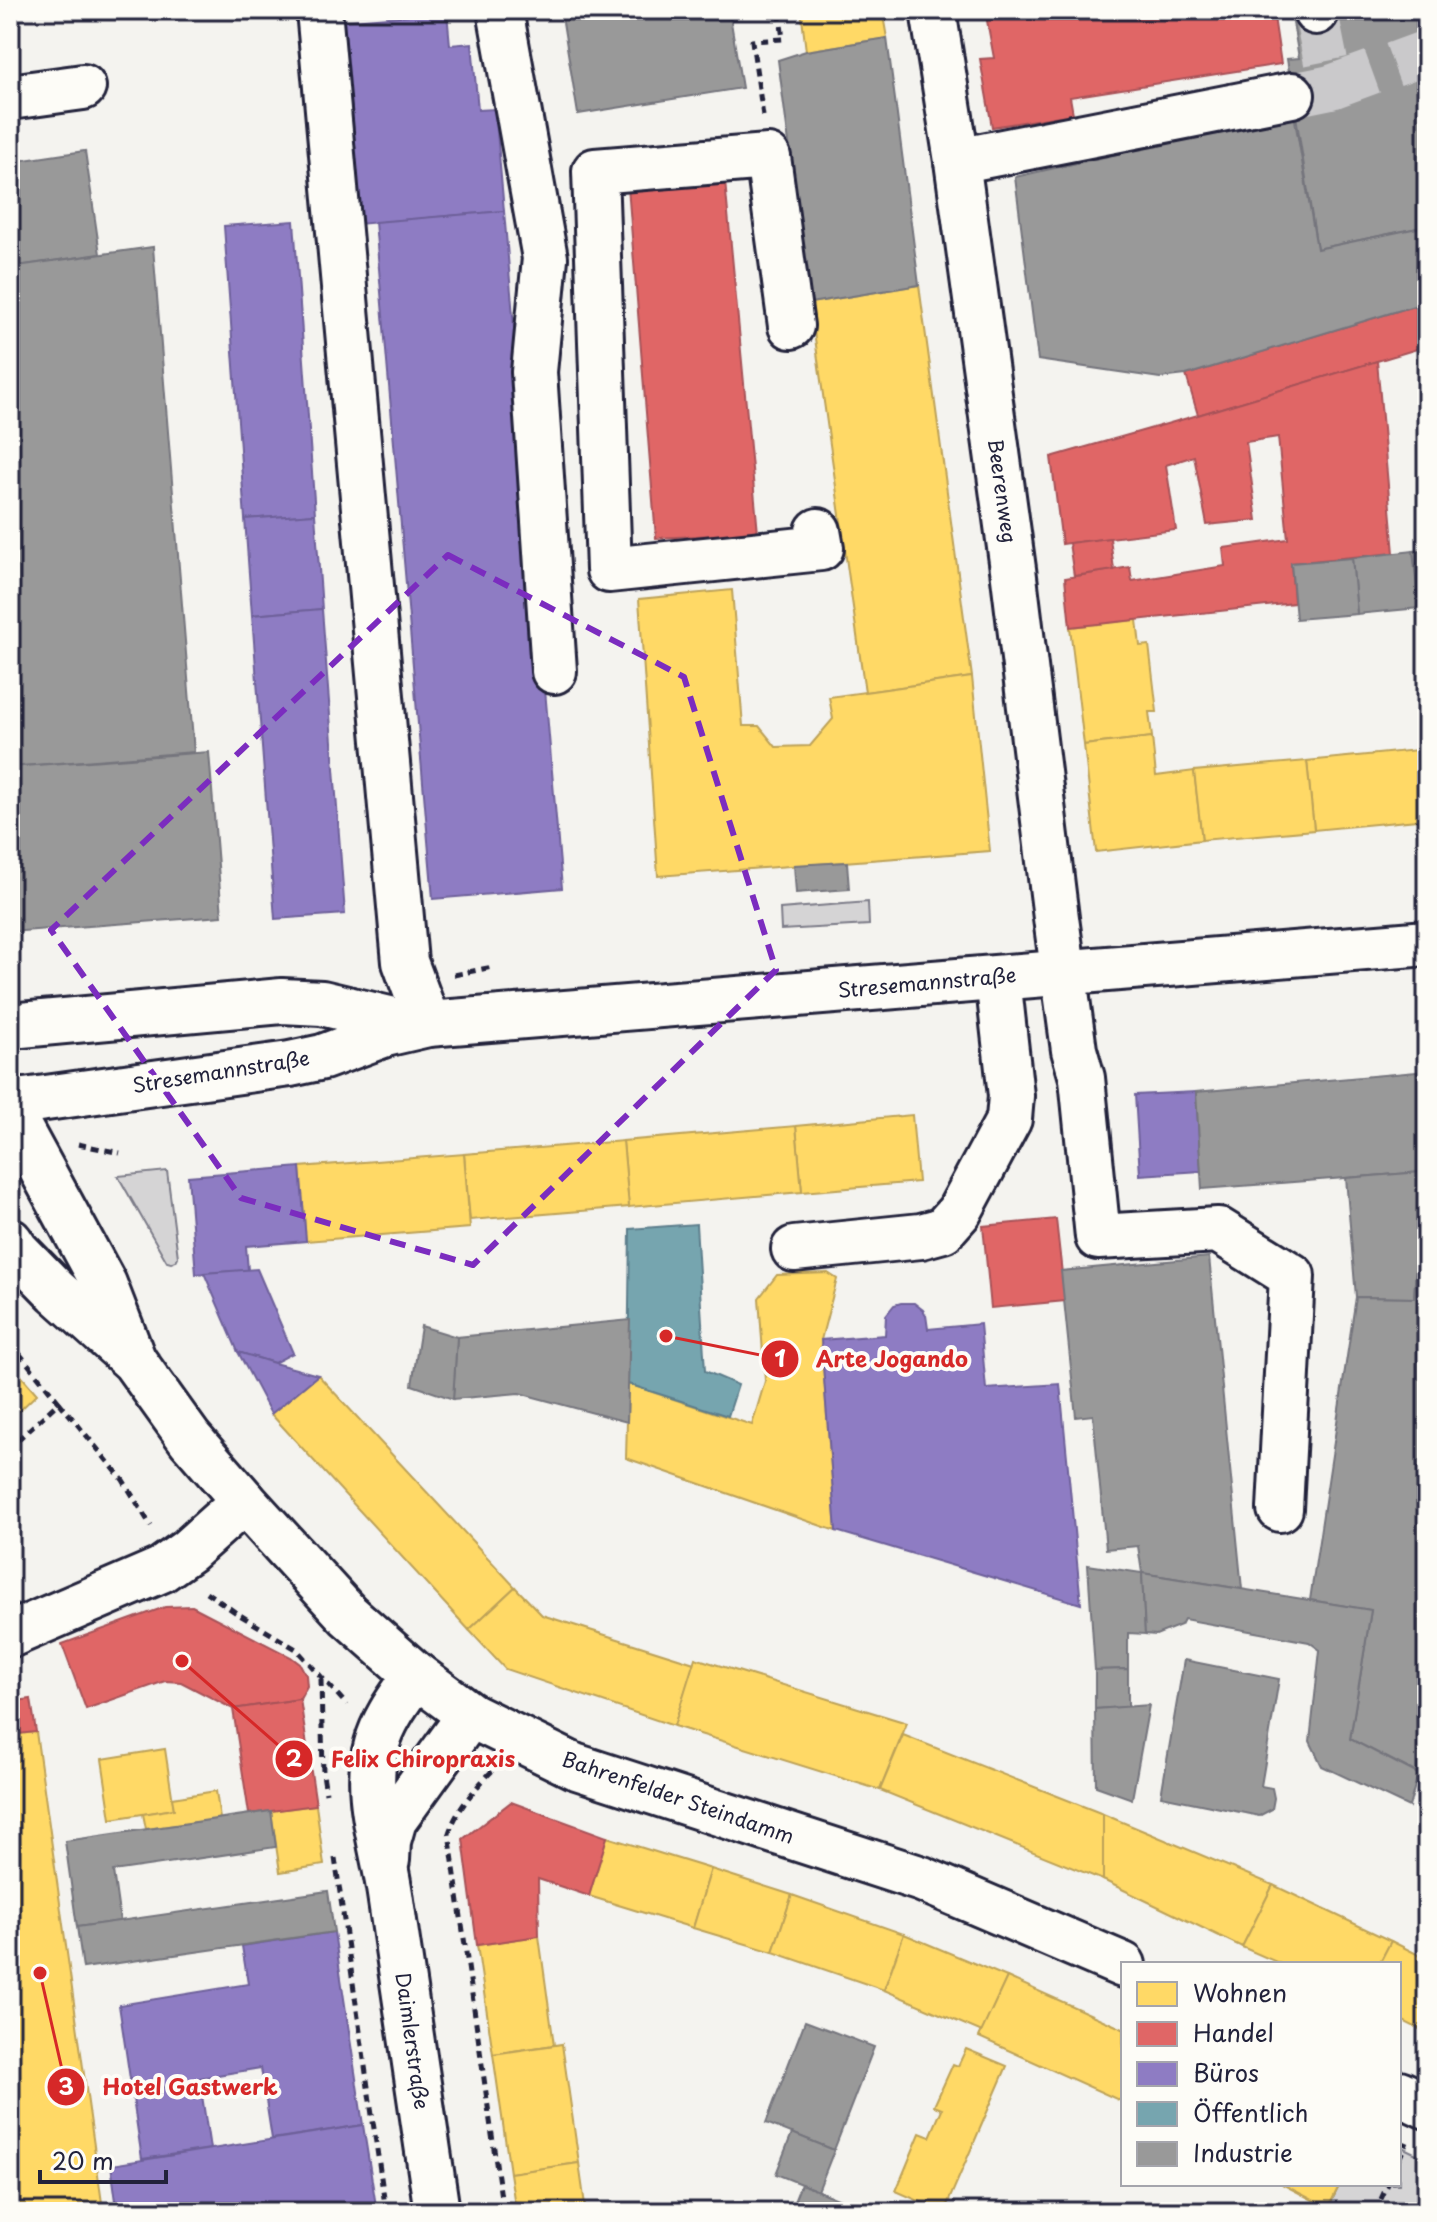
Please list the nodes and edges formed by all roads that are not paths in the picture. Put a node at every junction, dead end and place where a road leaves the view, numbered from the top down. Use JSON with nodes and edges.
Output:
{"nodes":[{"id":1,"x":319,"y":10,"type":"edge"},
{"id":2,"x":500,"y":10,"type":"edge"},
{"id":3,"x":933,"y":10,"type":"edge"},
{"id":4,"x":83,"y":87,"type":"dead end"},
{"id":5,"x":1292,"y":95,"type":"tunnel mouth"},
{"id":6,"x":10,"y":97,"type":"edge"},
{"id":7,"x":957,"y":161,"type":"junction"},
{"id":8,"x":791,"y":326,"type":"dead end"},
{"id":9,"x":818,"y":531,"type":"dead end"},
{"id":10,"x":554,"y":671,"type":"dead end"},
{"id":11,"x":1427,"y":943,"type":"edge"},
{"id":12,"x":1064,"y":973,"type":"junction"},
{"id":13,"x":998,"y":978,"type":"junction"},
{"id":14,"x":428,"y":1024,"type":"junction"},
{"id":15,"x":10,"y":1026,"type":"edge"},
{"id":16,"x":10,"y":1103,"type":"edge"},
{"id":17,"x":10,"y":1111,"type":"edge"},
{"id":18,"x":12,"y":1246,"type":"edge"},
{"id":19,"x":794,"y":1249,"type":"dead end"},
{"id":20,"x":134,"y":1361,"type":"junction"},
{"id":21,"x":244,"y":1501,"type":"junction"},
{"id":22,"x":1280,"y":1509,"type":"dead end"},
{"id":23,"x":10,"y":1635,"type":"edge"},
{"id":24,"x":416,"y":1675,"type":"junction"},
{"id":25,"x":470,"y":1715,"type":"junction"},
{"id":26,"x":386,"y":1871,"type":"junction"},
{"id":27,"x":1121,"y":1964,"type":"edge"},
{"id":28,"x":1401,"y":2094,"type":"edge"},
{"id":29,"x":1427,"y":2106,"type":"edge"},
{"id":30,"x":437,"y":2212,"type":"edge"}],
"edges":[{"from":1,"to":14,"type":"street"},
{"from":2,"to":10,"type":"street"},
{"from":3,"to":7,"type":"street","name":"Beerenweg"},
{"from":4,"to":6,"type":"street"},
{"from":5,"to":7,"type":"street"},
{"from":7,"to":12,"type":"street","name":"Beerenweg"},
{"from":8,"to":9,"type":"street"},
{"from":11,"to":12,"type":"street","name":"Stresemannstraße"},
{"from":12,"to":13,"type":"street","name":"Stresemannstraße"},
{"from":12,"to":22,"type":"street","name":"Beerenweg"},
{"from":13,"to":14,"type":"street","name":"Stresemannstraße"},
{"from":13,"to":19,"type":"street"},
{"from":14,"to":15,"type":"street","name":"Stresemannstraße"},
{"from":14,"to":16,"type":"street","name":"Stresemannstraße"},
{"from":17,"to":20,"type":"street","name":"Bahrenfelder Steindamm"},
{"from":18,"to":20,"type":"street","name":"Bahrenfelder Steindamm"},
{"from":20,"to":21,"type":"street","name":"Bahrenfelder Steindamm"},
{"from":21,"to":23,"type":"street"},
{"from":21,"to":24,"type":"street","name":"Bahrenfelder Steindamm"},
{"from":24,"to":25,"type":"street","name":"Bahrenfelder Steindamm"},
{"from":24,"to":26,"type":"street","name":"Daimlerstraße"},
{"from":25,"to":26,"type":"street","name":"Daimlerstraße"},
{"from":25,"to":27,"type":"street","name":"Bahrenfelder Steindamm"},
{"from":26,"to":30,"type":"street","name":"Daimlerstraße"},
{"from":28,"to":29,"type":"street"}]}
